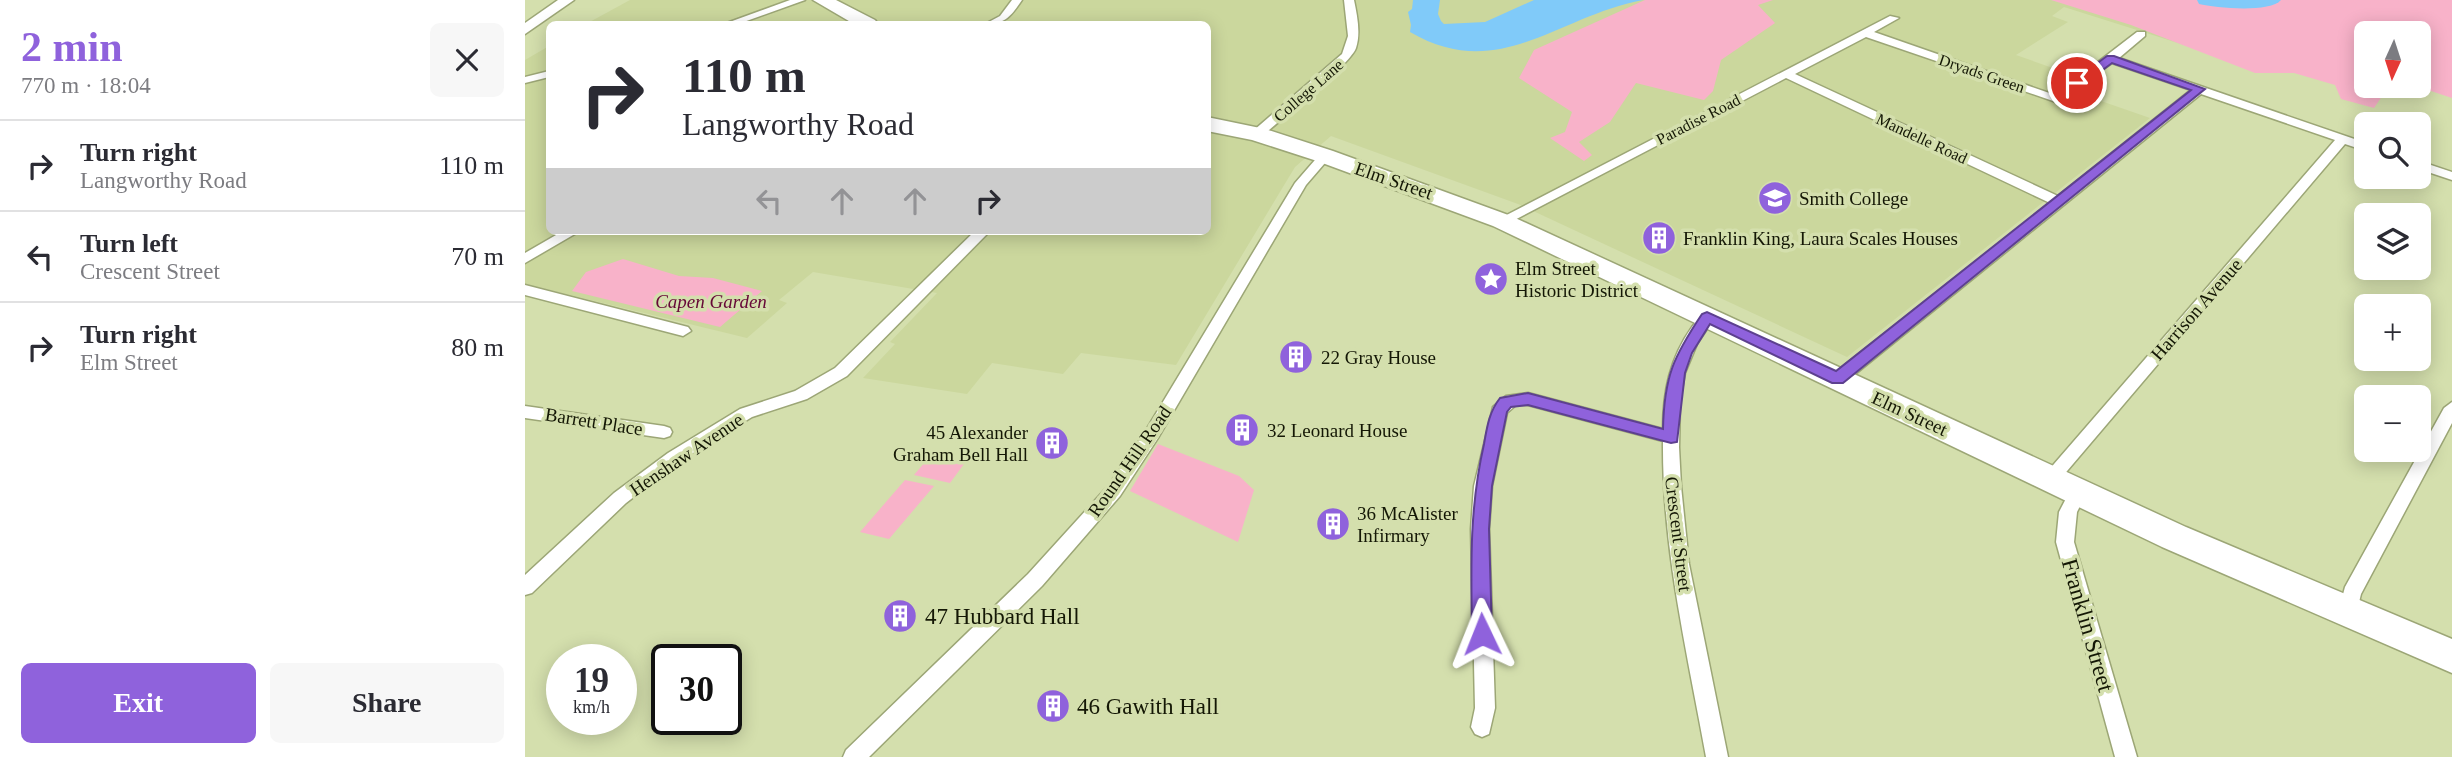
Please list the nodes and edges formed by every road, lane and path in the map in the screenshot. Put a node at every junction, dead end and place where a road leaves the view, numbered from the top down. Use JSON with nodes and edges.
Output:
{"nodes":[{"id":1,"x":567,"y":0,"type":"edge"},
{"id":2,"x":800,"y":0,"type":"edge"},
{"id":3,"x":822,"y":0,"type":"edge"},
{"id":4,"x":1017,"y":0,"type":"edge"},
{"id":5,"x":1349,"y":0,"type":"edge"},
{"id":6,"x":1894,"y":18,"type":"dead end"},
{"id":7,"x":738,"y":21,"type":"edge"},
{"id":8,"x":862,"y":21,"type":"edge"},
{"id":9,"x":997,"y":21,"type":"edge"},
{"id":10,"x":525,"y":30,"type":"edge"},
{"id":11,"x":1866,"y":33,"type":"junction"},
{"id":12,"x":2141,"y":34,"type":"dead end"},
{"id":13,"x":2111,"y":59,"type":"junction"},
{"id":14,"x":1786,"y":74,"type":"junction"},
{"id":15,"x":546,"y":75,"type":"edge"},
{"id":16,"x":525,"y":80,"type":"edge"},
{"id":17,"x":2200,"y":89,"type":"junction"},
{"id":18,"x":1211,"y":125,"type":"edge"},
{"id":19,"x":1257,"y":134,"type":"junction"},
{"id":20,"x":2343,"y":139,"type":"junction"},
{"id":21,"x":2354,"y":143,"type":"edge"},
{"id":22,"x":1325,"y":156,"type":"junction"},
{"id":23,"x":2431,"y":169,"type":"edge"},
{"id":24,"x":2452,"y":176,"type":"edge"},
{"id":25,"x":2059,"y":202,"type":"junction"},
{"id":26,"x":1502,"y":220,"type":"junction"},
{"id":27,"x":566,"y":235,"type":"edge"},
{"id":28,"x":979,"y":235,"type":"edge"},
{"id":29,"x":525,"y":259,"type":"edge"},
{"id":30,"x":525,"y":290,"type":"edge"},
{"id":31,"x":1707,"y":317,"type":"junction"},
{"id":32,"x":683,"y":331,"type":"dead end"},
{"id":33,"x":1838,"y":379,"type":"junction"},
{"id":34,"x":2452,"y":408,"type":"edge"},
{"id":35,"x":525,"y":412,"type":"edge"},
{"id":36,"x":664,"y":432,"type":"dead end"},
{"id":37,"x":1671,"y":437,"type":"junction"},
{"id":38,"x":2050,"y":479,"type":"junction"},
{"id":39,"x":2078,"y":492,"type":"junction"},
{"id":40,"x":525,"y":587,"type":"edge"},
{"id":41,"x":2348,"y":613,"type":"junction"},
{"id":42,"x":2452,"y":656,"type":"edge"},
{"id":43,"x":1482,"y":727,"type":"dead end"},
{"id":44,"x":854,"y":757,"type":"edge"},
{"id":45,"x":1717,"y":757,"type":"edge"},
{"id":46,"x":2126,"y":757,"type":"edge"}],
"edges":[{"from":1,"to":10,"type":"main road"},
{"from":2,"to":7,"type":"street"},
{"from":3,"to":8,"type":"highway"},
{"from":4,"to":9,"type":"street"},
{"from":5,"to":19,"type":"street","name":"College Lane"},
{"from":6,"to":11,"type":"street","name":"Paradise Road"},
{"from":11,"to":13,"type":"street","name":"Dryads Green"},
{"from":11,"to":14,"type":"street","name":"Paradise Road"},
{"from":12,"to":13,"type":"street"},
{"from":13,"to":17,"type":"street"},
{"from":14,"to":25,"type":"street","name":"Mandelle Road"},
{"from":14,"to":26,"type":"street","name":"Paradise Road"},
{"from":15,"to":16,"type":"street"},
{"from":17,"to":20,"type":"street"},
{"from":17,"to":25,"type":"street"},
{"from":18,"to":19,"type":"highway","name":"Elm Street"},
{"from":19,"to":22,"type":"highway","name":"Elm Street"},
{"from":20,"to":21,"type":"street"},
{"from":20,"to":38,"type":"street","name":"Harrison Avenue"},
{"from":22,"to":26,"type":"highway","name":"Elm Street"},
{"from":22,"to":44,"type":"street","name":"Round Hill Road"},
{"from":23,"to":24,"type":"street"},
{"from":25,"to":33,"type":"street"},
{"from":26,"to":31,"type":"highway","name":"Elm Street"},
{"from":27,"to":29,"type":"street"},
{"from":28,"to":40,"type":"street","name":"Henshaw Avenue"},
{"from":30,"to":32,"type":"street"},
{"from":31,"to":33,"type":"highway","name":"Elm Street"},
{"from":31,"to":37,"type":"street","name":"Crescent Street"},
{"from":33,"to":38,"type":"highway","name":"Elm Street"},
{"from":34,"to":41,"type":"street"},
{"from":35,"to":36,"type":"street","name":"Barrett Place"},
{"from":37,"to":43,"type":"street"},
{"from":37,"to":45,"type":"street","name":"Crescent Street"},
{"from":38,"to":39,"type":"highway","name":"Elm Street"},
{"from":39,"to":41,"type":"highway","name":"Elm Street"},
{"from":39,"to":46,"type":"street","name":"Franklin Street"},
{"from":41,"to":42,"type":"highway","name":"Elm Street"}]}
